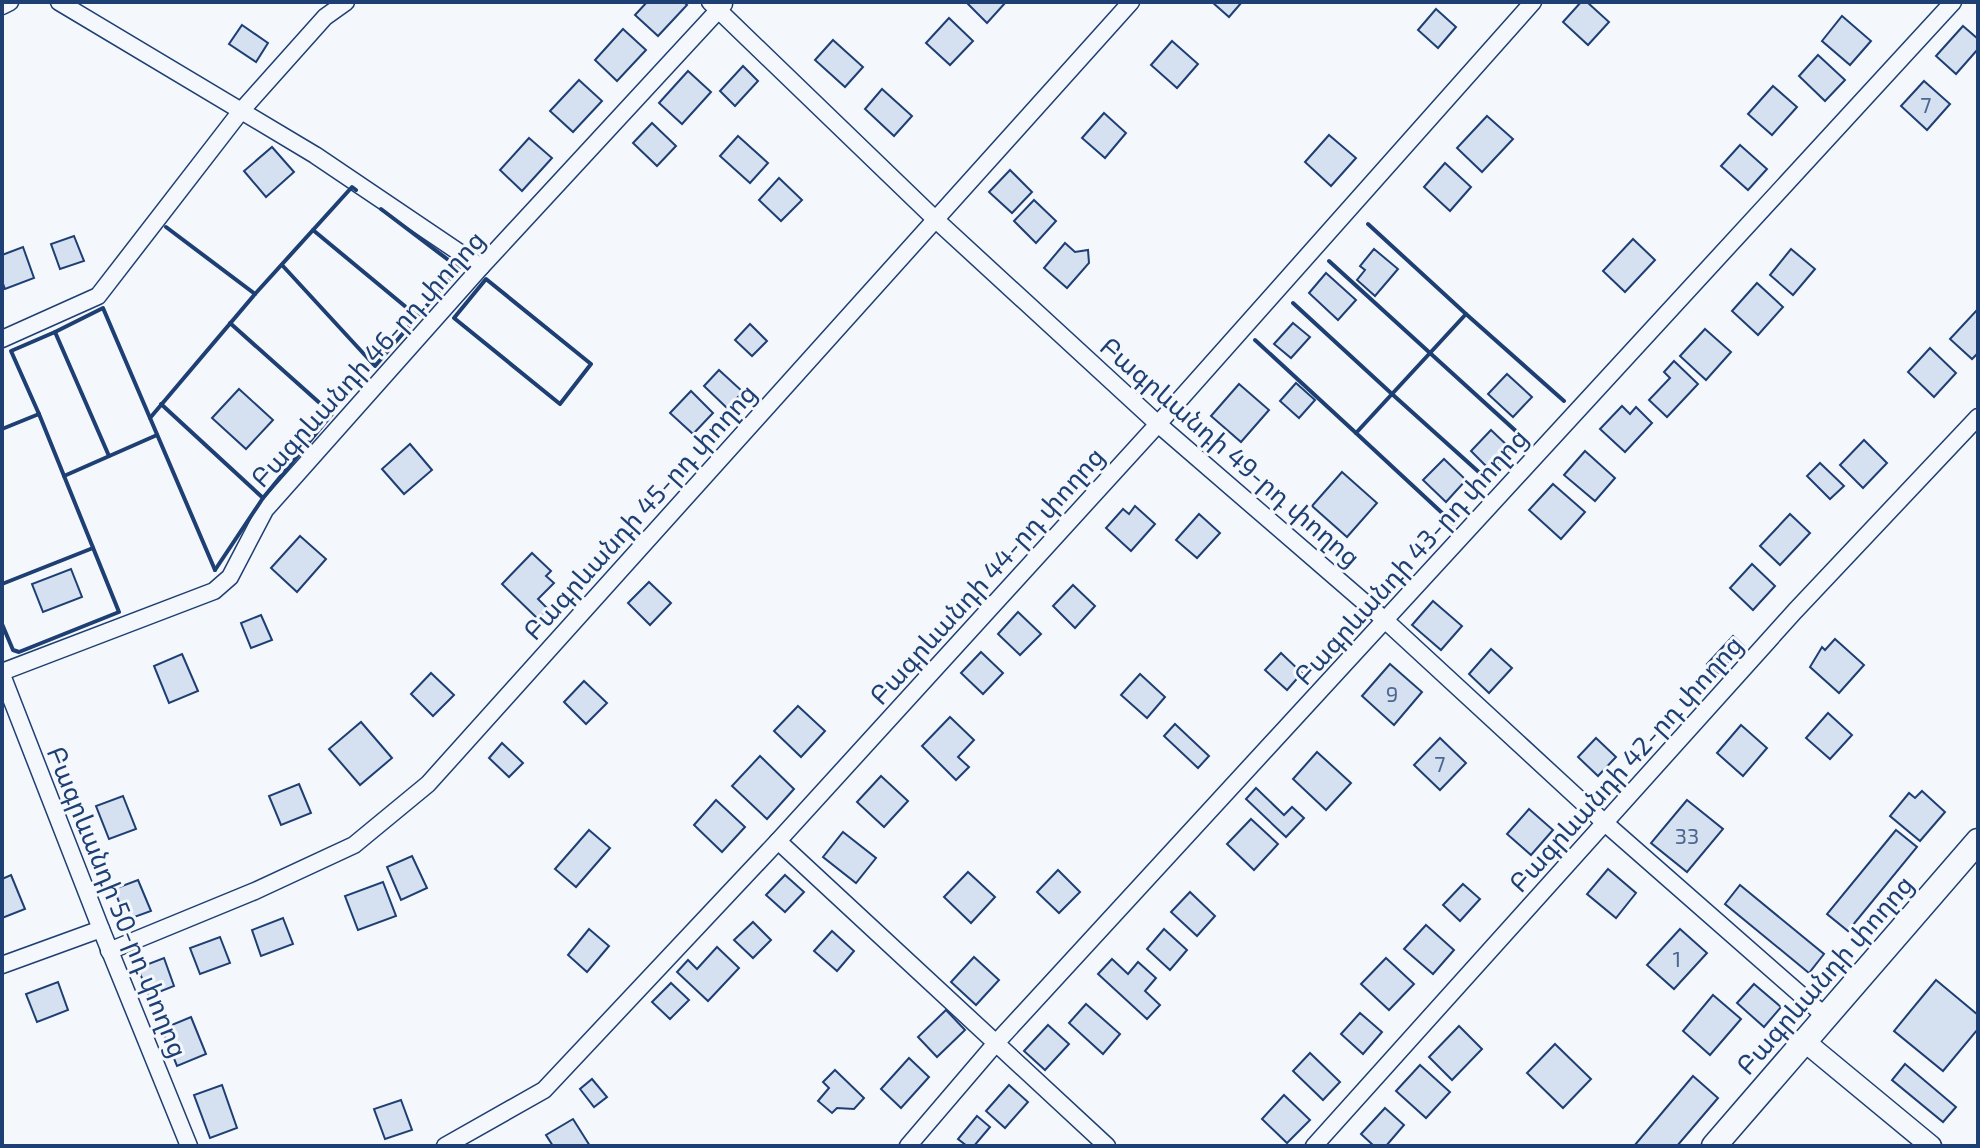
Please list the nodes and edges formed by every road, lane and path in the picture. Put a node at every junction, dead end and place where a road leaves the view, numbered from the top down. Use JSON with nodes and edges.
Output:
{"nodes":[{"id":1,"x":10,"y":2,"type":"edge"},
{"id":2,"x":59,"y":2,"type":"edge"},
{"id":3,"x":346,"y":2,"type":"edge"},
{"id":4,"x":1131,"y":2,"type":"edge"},
{"id":5,"x":1533,"y":2,"type":"edge"},
{"id":6,"x":1953,"y":2,"type":"edge"},
{"id":7,"x":718,"y":5,"type":"edge"},
{"id":8,"x":2,"y":6,"type":"edge"},
{"id":9,"x":241,"y":111,"type":"junction"},
{"id":10,"x":935,"y":219,"type":"junction"},
{"id":11,"x":481,"y":267,"type":"junction"},
{"id":12,"x":2,"y":339,"type":"edge"},
{"id":13,"x":1978,"y":417,"type":"edge"},
{"id":14,"x":1158,"y":424,"type":"junction"},
{"id":15,"x":1386,"y":621,"type":"junction"},
{"id":16,"x":2,"y":673,"type":"edge"},
{"id":17,"x":1605,"y":823,"type":"junction"},
{"id":18,"x":778,"y":841,"type":"junction"},
{"id":19,"x":1978,"y":841,"type":"edge"},
{"id":20,"x":101,"y":929,"type":"junction"},
{"id":21,"x":109,"y":951,"type":"junction"},
{"id":22,"x":2,"y":965,"type":"edge"},
{"id":23,"x":1825,"y":1016,"type":"junction"},
{"id":24,"x":1804,"y":1041,"type":"junction"},
{"id":25,"x":996,"y":1043,"type":"junction"},
{"id":26,"x":189,"y":1146,"type":"edge"},
{"id":27,"x":445,"y":1146,"type":"edge"},
{"id":28,"x":908,"y":1146,"type":"edge"},
{"id":29,"x":1107,"y":1146,"type":"edge"},
{"id":30,"x":1314,"y":1146,"type":"edge"},
{"id":31,"x":1714,"y":1146,"type":"edge"},
{"id":32,"x":1931,"y":1146,"type":"edge"}],
"edges":[{"from":1,"to":8,"type":"street"},
{"from":2,"to":9,"type":"street"},
{"from":3,"to":9,"type":"street"},
{"from":4,"to":10,"type":"street","name":"Բագրևանդի 45-րդ փողոց"},
{"from":5,"to":14,"type":"street","name":"Բագրևանդի 44-րդ փողոց"},
{"from":6,"to":15,"type":"street","name":"Բագրևանդի 43-րդ փողոց"},
{"from":7,"to":10,"type":"street","name":"Բագրևանդի 49-րդ փողոց"},
{"from":7,"to":11,"type":"street","name":"Բագրևանդի 46-րդ փողոց"},
{"from":9,"to":11,"type":"street"},
{"from":9,"to":12,"type":"street"},
{"from":10,"to":14,"type":"street","name":"Բագրևանդի 49-րդ փողոց"},
{"from":10,"to":21,"type":"street","name":"Բագրևանդի 45-րդ փողոց"},
{"from":11,"to":16,"type":"street","name":"Բագրևանդի 46-րդ փողոց"},
{"from":13,"to":17,"type":"street","name":"Բագրևանդի 42-րդ փողոց"},
{"from":14,"to":15,"type":"street","name":"Բագրևանդի 49-րդ փողոց"},
{"from":14,"to":18,"type":"street","name":"Բագրևանդի 44-րդ փողոց"},
{"from":15,"to":17,"type":"street","name":"Բագրևանդի 49-րդ փողոց"},
{"from":15,"to":25,"type":"street","name":"Բագրևանդի 43-րդ փողոց"},
{"from":16,"to":20,"type":"street","name":"Բագրևանդի 50-րդ փողոց"},
{"from":17,"to":23,"type":"street","name":"Բագրևանդի 49-րդ փողոց"},
{"from":17,"to":30,"type":"street","name":"Բագրևանդի 42-րդ փողոց"},
{"from":18,"to":25,"type":"street"},
{"from":18,"to":27,"type":"street","name":"Բագրևանդի 44-րդ փողոց"},
{"from":19,"to":23,"type":"main road","name":"Բագրևանդի փողոց"},
{"from":20,"to":21,"type":"street","name":"Բագրևանդի 50-րդ փողոց"},
{"from":20,"to":22,"type":"street"},
{"from":21,"to":26,"type":"street","name":"Բագրևանդի 50-րդ փողոց"},
{"from":23,"to":24,"type":"main road","name":"Բագրևանդի փողոց"},
{"from":24,"to":31,"type":"main road","name":"Բագրևանդի փողոց"},
{"from":24,"to":32,"type":"street"},
{"from":25,"to":28,"type":"street","name":"Բագրևանդի 43-րդ փողոց"},
{"from":25,"to":29,"type":"street"}]}
